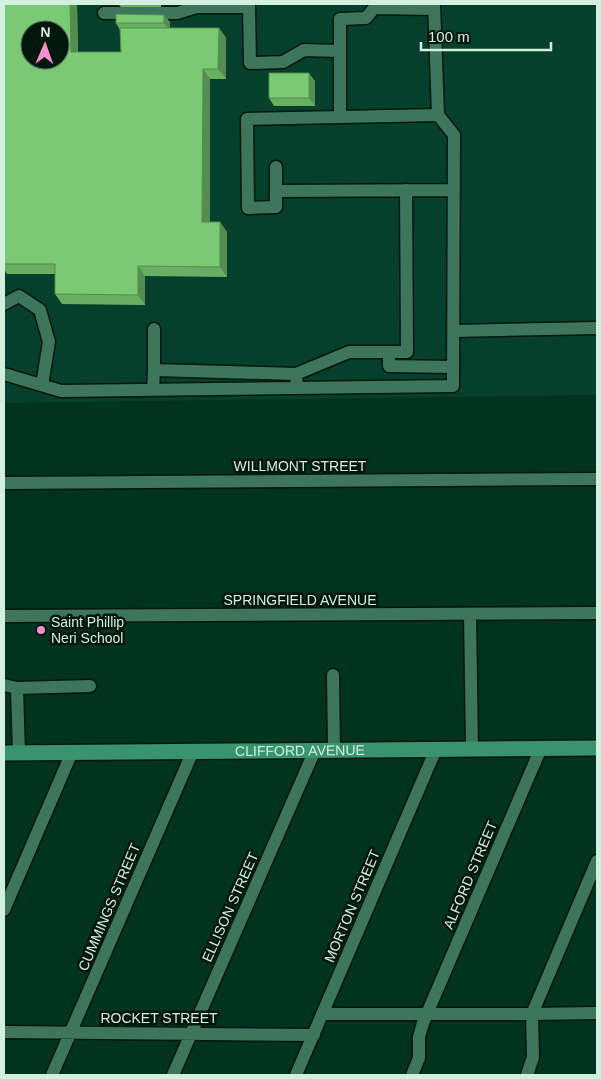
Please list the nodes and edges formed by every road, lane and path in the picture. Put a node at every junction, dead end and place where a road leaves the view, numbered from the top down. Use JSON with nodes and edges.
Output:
{"nodes":[{"id":1,"x":249,"y":5,"type":"edge"},
{"id":2,"x":434,"y":6,"type":"edge"},
{"id":3,"x":104,"y":13,"type":"dead end"},
{"id":4,"x":340,"y":51,"type":"junction"},
{"id":5,"x":438,"y":115,"type":"junction"},
{"id":6,"x":340,"y":117,"type":"junction"},
{"id":7,"x":276,"y":167,"type":"dead end"},
{"id":8,"x":406,"y":190,"type":"junction"},
{"id":9,"x":454,"y":190,"type":"junction"},
{"id":10,"x":276,"y":191,"type":"junction"},
{"id":11,"x":4,"y":304,"type":"edge"},
{"id":12,"x":597,"y":328,"type":"edge"},
{"id":13,"x":154,"y":329,"type":"dead end"},
{"id":14,"x":454,"y":331,"type":"junction"},
{"id":15,"x":389,"y":352,"type":"junction"},
{"id":16,"x":453,"y":367,"type":"junction"},
{"id":17,"x":154,"y":370,"type":"junction"},
{"id":18,"x":4,"y":374,"type":"edge"},
{"id":19,"x":296,"y":374,"type":"junction"},
{"id":20,"x":42,"y":385,"type":"junction"},
{"id":21,"x":297,"y":388,"type":"junction"},
{"id":22,"x":153,"y":390,"type":"junction"},
{"id":23,"x":597,"y":479,"type":"edge"},
{"id":24,"x":4,"y":483,"type":"edge"},
{"id":25,"x":597,"y":613,"type":"edge"},
{"id":26,"x":470,"y":615,"type":"junction"},
{"id":27,"x":4,"y":616,"type":"edge"},
{"id":28,"x":333,"y":676,"type":"dead end"},
{"id":29,"x":4,"y":685,"type":"edge"},
{"id":30,"x":90,"y":686,"type":"dead end"},
{"id":31,"x":17,"y":688,"type":"junction"},
{"id":32,"x":436,"y":748,"type":"junction"},
{"id":33,"x":472,"y":748,"type":"junction"},
{"id":34,"x":541,"y":748,"type":"junction"},
{"id":35,"x":597,"y":748,"type":"edge"},
{"id":36,"x":315,"y":750,"type":"junction"},
{"id":37,"x":334,"y":750,"type":"junction"},
{"id":38,"x":193,"y":751,"type":"junction"},
{"id":39,"x":72,"y":752,"type":"junction"},
{"id":40,"x":11,"y":753,"type":"edge"},
{"id":41,"x":597,"y":861,"type":"edge"},
{"id":42,"x":4,"y":910,"type":"edge"},
{"id":43,"x":597,"y":1013,"type":"edge"},
{"id":44,"x":322,"y":1014,"type":"junction"},
{"id":45,"x":532,"y":1014,"type":"junction"},
{"id":46,"x":426,"y":1015,"type":"junction"},
{"id":47,"x":4,"y":1032,"type":"edge"},
{"id":48,"x":71,"y":1032,"type":"junction"},
{"id":49,"x":192,"y":1033,"type":"junction"},
{"id":50,"x":314,"y":1035,"type":"junction"},
{"id":51,"x":52,"y":1075,"type":"edge"},
{"id":52,"x":173,"y":1075,"type":"edge"},
{"id":53,"x":296,"y":1075,"type":"edge"},
{"id":54,"x":412,"y":1075,"type":"edge"},
{"id":55,"x":527,"y":1075,"type":"edge"}],
"edges":[{"from":1,"to":3,"type":"street"},
{"from":1,"to":4,"type":"street"},
{"from":2,"to":4,"type":"street"},
{"from":2,"to":5,"type":"street"},
{"from":4,"to":6,"type":"street"},
{"from":5,"to":6,"type":"street"},
{"from":5,"to":9,"type":"street"},
{"from":6,"to":10,"type":"street"},
{"from":7,"to":10,"type":"street"},
{"from":8,"to":9,"type":"street"},
{"from":8,"to":10,"type":"street"},
{"from":8,"to":15,"type":"street"},
{"from":9,"to":14,"type":"street"},
{"from":11,"to":20,"type":"street"},
{"from":12,"to":14,"type":"street"},
{"from":13,"to":17,"type":"street"},
{"from":14,"to":16,"type":"street"},
{"from":15,"to":16,"type":"street"},
{"from":15,"to":19,"type":"street"},
{"from":16,"to":21,"type":"street"},
{"from":17,"to":19,"type":"street"},
{"from":17,"to":22,"type":"street"},
{"from":18,"to":20,"type":"street"},
{"from":19,"to":21,"type":"street"},
{"from":20,"to":22,"type":"street"},
{"from":21,"to":22,"type":"street"},
{"from":23,"to":24,"type":"street","name":"WILLMONT STREET"},
{"from":25,"to":26,"type":"street","name":"SPRINGFIELD AVENUE"},
{"from":26,"to":27,"type":"street","name":"SPRINGFIELD AVENUE"},
{"from":26,"to":33,"type":"street"},
{"from":28,"to":37,"type":"street"},
{"from":29,"to":31,"type":"street"},
{"from":30,"to":31,"type":"street"},
{"from":31,"to":40,"type":"street"},
{"from":32,"to":33,"type":"main road","name":"CLIFFORD AVENUE"},
{"from":32,"to":37,"type":"main road","name":"CLIFFORD AVENUE"},
{"from":32,"to":44,"type":"street","name":"MORTON STREET"},
{"from":33,"to":34,"type":"main road","name":"CLIFFORD AVENUE"},
{"from":34,"to":35,"type":"main road","name":"CLIFFORD AVENUE"},
{"from":34,"to":46,"type":"street","name":"ALFORD STREET"},
{"from":36,"to":37,"type":"main road","name":"CLIFFORD AVENUE"},
{"from":36,"to":38,"type":"main road","name":"CLIFFORD AVENUE"},
{"from":36,"to":49,"type":"street","name":"ELLISON STREET"},
{"from":38,"to":39,"type":"main road","name":"CLIFFORD AVENUE"},
{"from":38,"to":48,"type":"street","name":"CUMMINGS STREET"},
{"from":39,"to":40,"type":"main road","name":"CLIFFORD AVENUE"},
{"from":39,"to":42,"type":"street"},
{"from":41,"to":45,"type":"street"},
{"from":43,"to":45,"type":"street"},
{"from":44,"to":46,"type":"street"},
{"from":44,"to":50,"type":"street","name":"MORTON STREET"},
{"from":45,"to":46,"type":"street"},
{"from":45,"to":55,"type":"street"},
{"from":46,"to":54,"type":"street","name":"ALFORD STREET"},
{"from":47,"to":48,"type":"street","name":"ROCKET STREET"},
{"from":48,"to":49,"type":"street","name":"ROCKET STREET"},
{"from":48,"to":51,"type":"street","name":"CUMMINGS STREET"},
{"from":49,"to":50,"type":"street","name":"ROCKET STREET"},
{"from":49,"to":52,"type":"street","name":"ELLISON STREET"},
{"from":50,"to":53,"type":"street","name":"MORTON STREET"}]}
